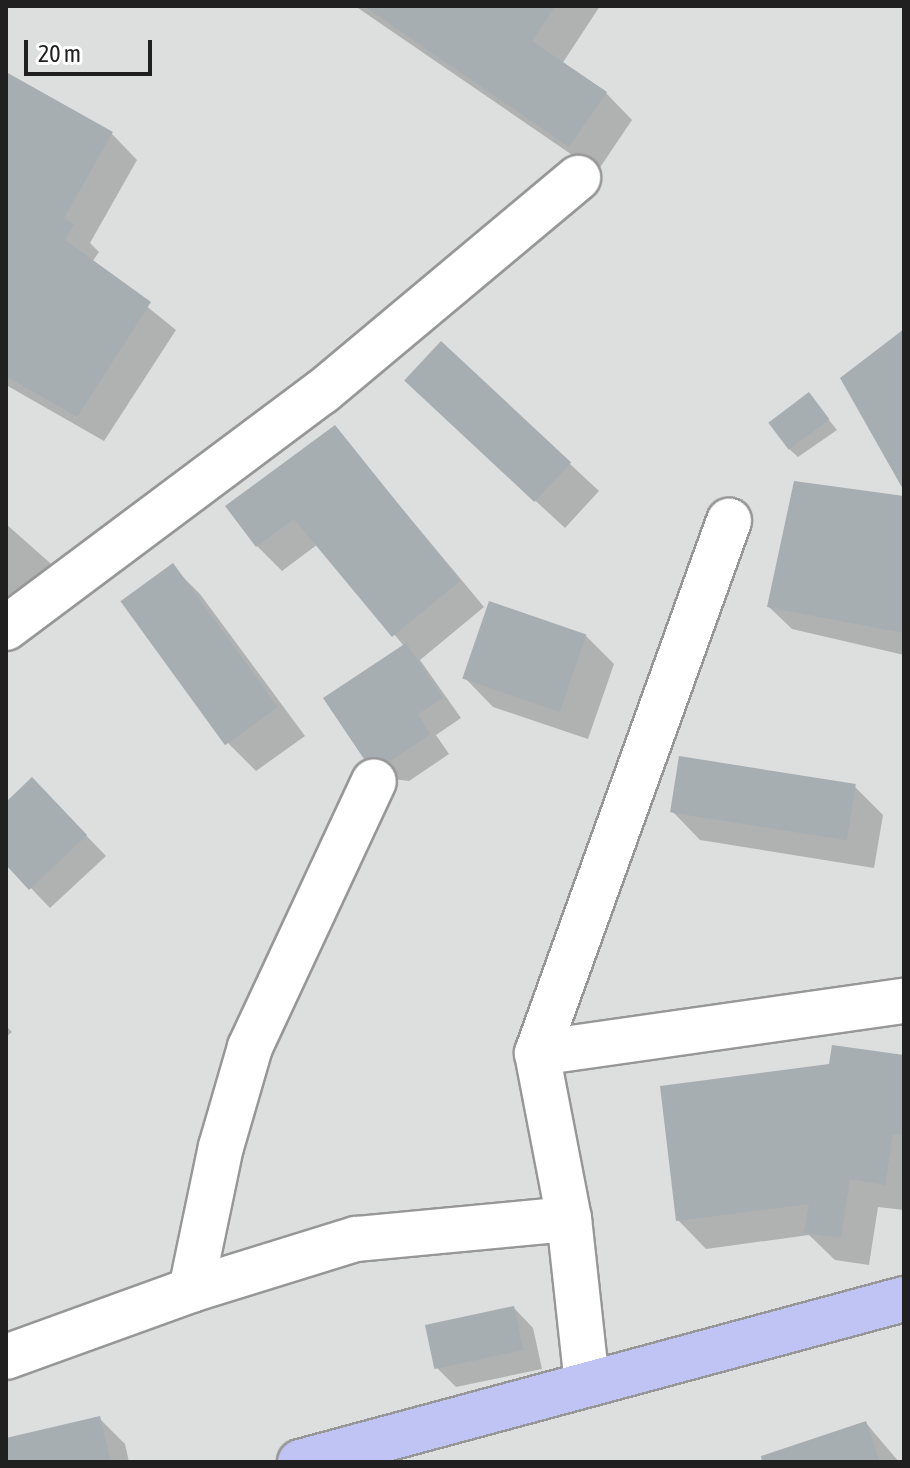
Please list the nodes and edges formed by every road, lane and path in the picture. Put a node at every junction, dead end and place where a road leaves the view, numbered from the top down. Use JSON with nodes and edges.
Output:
{"nodes":[{"id":1,"x":578,"y":178,"type":"dead end"},
{"id":2,"x":729,"y":521,"type":"dead end"},
{"id":3,"x":6,"y":628,"type":"edge"},
{"id":4,"x":374,"y":781,"type":"dead end"},
{"id":5,"x":904,"y":1001,"type":"edge"},
{"id":6,"x":537,"y":1053,"type":"junction"},
{"id":7,"x":569,"y":1219,"type":"junction"},
{"id":8,"x":191,"y":1290,"type":"junction"},
{"id":9,"x":904,"y":1299,"type":"edge"},
{"id":10,"x":6,"y":1357,"type":"edge"},
{"id":11,"x":587,"y":1384,"type":"junction"},
{"id":12,"x":300,"y":1462,"type":"edge"}],
"edges":[{"from":1,"to":3,"type":"street"},
{"from":2,"to":6,"type":"street"},
{"from":4,"to":8,"type":"street"},
{"from":5,"to":6,"type":"street"},
{"from":6,"to":7,"type":"street"},
{"from":7,"to":8,"type":"street"},
{"from":7,"to":11,"type":"street"},
{"from":8,"to":10,"type":"street"},
{"from":9,"to":11,"type":"street"},
{"from":11,"to":12,"type":"street"}]}
